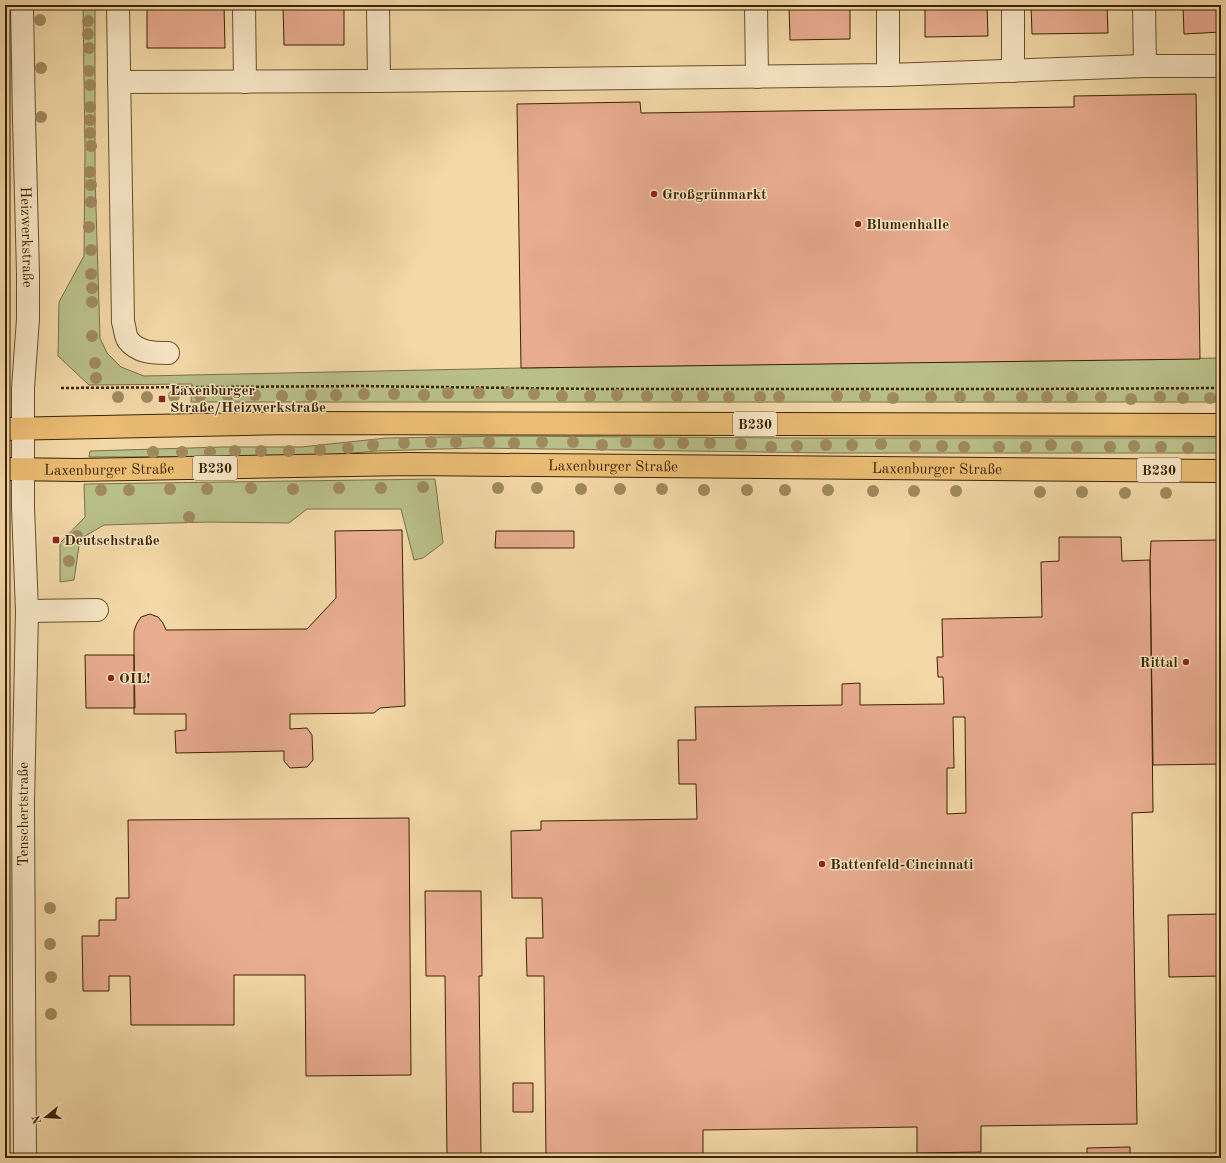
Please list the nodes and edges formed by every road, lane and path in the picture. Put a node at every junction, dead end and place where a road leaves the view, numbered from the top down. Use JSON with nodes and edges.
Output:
{"nodes":[{"id":1,"x":22,"y":5,"type":"edge"},
{"id":2,"x":118,"y":5,"type":"edge"},
{"id":3,"x":244,"y":5,"type":"edge"},
{"id":4,"x":378,"y":5,"type":"edge"},
{"id":5,"x":756,"y":5,"type":"edge"},
{"id":6,"x":888,"y":5,"type":"edge"},
{"id":7,"x":1013,"y":5,"type":"edge"},
{"id":8,"x":1144,"y":5,"type":"edge"},
{"id":9,"x":1145,"y":66,"type":"junction"},
{"id":10,"x":1221,"y":66,"type":"edge"},
{"id":11,"x":1013,"y":71,"type":"junction"},
{"id":12,"x":888,"y":75,"type":"junction"},
{"id":13,"x":757,"y":77,"type":"junction"},
{"id":14,"x":379,"y":81,"type":"junction"},
{"id":15,"x":119,"y":82,"type":"junction"},
{"id":16,"x":245,"y":82,"type":"junction"},
{"id":17,"x":168,"y":353,"type":"dead end"},
{"id":18,"x":61,"y":388,"type":"dead end"},
{"id":19,"x":1221,"y":388,"type":"edge"},
{"id":20,"x":1221,"y":425,"type":"edge"},
{"id":21,"x":14,"y":429,"type":"edge"},
{"id":22,"x":14,"y":469,"type":"edge"},
{"id":23,"x":1221,"y":470,"type":"edge"},
{"id":24,"x":96,"y":610,"type":"dead end"},
{"id":25,"x":27,"y":611,"type":"junction"},
{"id":26,"x":14,"y":803,"type":"edge"},
{"id":27,"x":1216,"y":835,"type":"dead end"},
{"id":28,"x":1221,"y":835,"type":"edge"},
{"id":29,"x":25,"y":1158,"type":"edge"}],
"edges":[{"from":1,"to":21,"type":"street","name":"Heizwerkstraße"},
{"from":2,"to":15,"type":"street"},
{"from":3,"to":16,"type":"street"},
{"from":4,"to":14,"type":"street"},
{"from":5,"to":13,"type":"street"},
{"from":6,"to":12,"type":"street"},
{"from":7,"to":11,"type":"street"},
{"from":8,"to":9,"type":"street"},
{"from":9,"to":10,"type":"street"},
{"from":9,"to":11,"type":"street"},
{"from":11,"to":12,"type":"street"},
{"from":12,"to":13,"type":"street"},
{"from":13,"to":14,"type":"street"},
{"from":14,"to":16,"type":"street"},
{"from":15,"to":16,"type":"street"},
{"from":15,"to":17,"type":"street"},
{"from":18,"to":19,"type":"path"},
{"from":20,"to":21,"type":"main road","number":"B230"},
{"from":21,"to":22,"type":"street","name":"Heizwerkstraße"},
{"from":22,"to":23,"type":"main road","name":"Laxenburger Straße","number":"B230"},
{"from":22,"to":25,"type":"street","name":"Tenschertstraße"},
{"from":24,"to":25,"type":"street"},
{"from":25,"to":26,"type":"street","name":"Tenschertstraße"},
{"from":26,"to":29,"type":"street","name":"Tenschertstraße"},
{"from":27,"to":28,"type":"path"}]}
